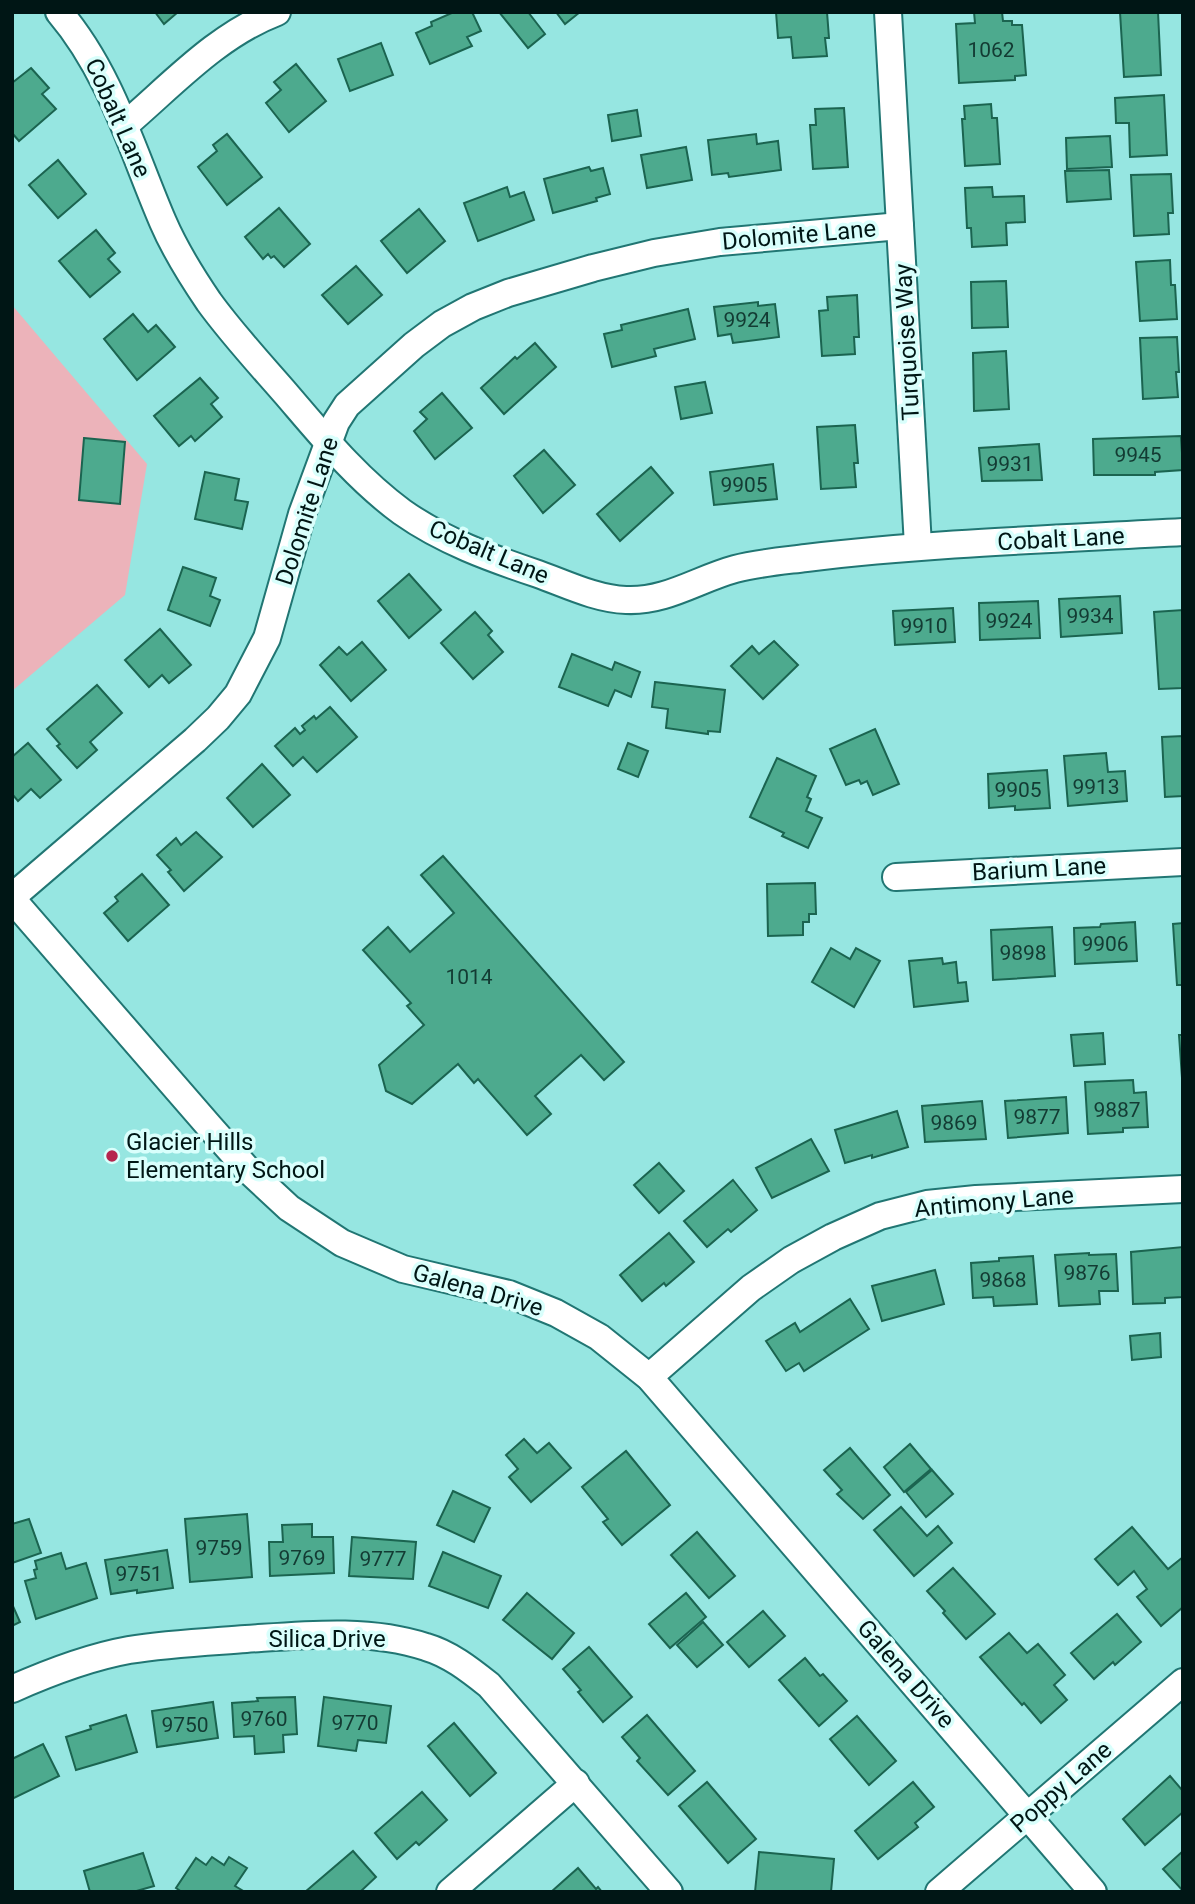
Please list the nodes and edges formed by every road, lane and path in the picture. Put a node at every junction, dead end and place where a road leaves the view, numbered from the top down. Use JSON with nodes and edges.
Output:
{"nodes":[{"id":1,"x":59,"y":12,"type":"edge"},
{"id":2,"x":277,"y":12,"type":"edge"},
{"id":3,"x":888,"y":12,"type":"edge"},
{"id":4,"x":125,"y":125,"type":"junction"},
{"id":5,"x":900,"y":226,"type":"junction"},
{"id":6,"x":328,"y":444,"type":"junction"},
{"id":7,"x":1183,"y":533,"type":"edge"},
{"id":8,"x":918,"y":546,"type":"junction"},
{"id":9,"x":1183,"y":862,"type":"edge"},
{"id":10,"x":896,"y":877,"type":"dead end"},
{"id":11,"x":12,"y":898,"type":"edge"},
{"id":12,"x":1183,"y":1189,"type":"edge"},
{"id":13,"x":649,"y":1377,"type":"junction"},
{"id":14,"x":1183,"y":1682,"type":"edge"},
{"id":15,"x":12,"y":1689,"type":"edge"},
{"id":16,"x":576,"y":1783,"type":"junction"},
{"id":17,"x":1028,"y":1816,"type":"junction"},
{"id":18,"x":450,"y":1892,"type":"edge"},
{"id":19,"x":669,"y":1892,"type":"edge"},
{"id":20,"x":939,"y":1892,"type":"edge"},
{"id":21,"x":1093,"y":1892,"type":"edge"}],
"edges":[{"from":1,"to":4,"type":"street","name":"Cobalt Lane"},
{"from":2,"to":4,"type":"street"},
{"from":3,"to":5,"type":"street","name":"Turquoise Way"},
{"from":4,"to":6,"type":"street","name":"Cobalt Lane"},
{"from":5,"to":6,"type":"street","name":"Dolomite Lane"},
{"from":5,"to":8,"type":"street","name":"Turquoise Way"},
{"from":6,"to":8,"type":"street","name":"Cobalt Lane"},
{"from":6,"to":11,"type":"street","name":"Dolomite Lane"},
{"from":7,"to":8,"type":"street","name":"Cobalt Lane"},
{"from":9,"to":10,"type":"street","name":"Barium Lane"},
{"from":11,"to":13,"type":"street","name":"Galena Drive"},
{"from":12,"to":13,"type":"street","name":"Antimony Lane"},
{"from":13,"to":17,"type":"street","name":"Galena Drive"},
{"from":14,"to":17,"type":"street","name":"Poppy Lane"},
{"from":15,"to":16,"type":"street","name":"Silica Drive"},
{"from":16,"to":18,"type":"street"},
{"from":16,"to":19,"type":"street","name":"Silica Drive"},
{"from":17,"to":20,"type":"street","name":"Poppy Lane"},
{"from":17,"to":21,"type":"street","name":"Galena Drive"}]}
